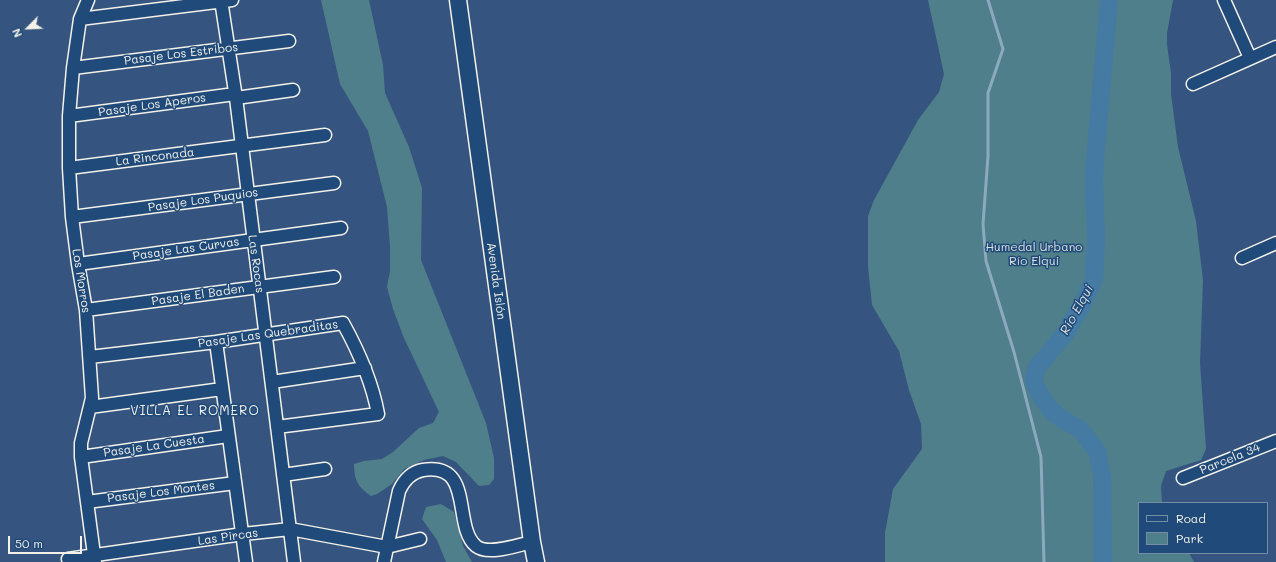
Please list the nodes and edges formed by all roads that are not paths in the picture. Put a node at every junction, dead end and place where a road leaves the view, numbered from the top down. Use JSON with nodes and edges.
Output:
{"nodes":[{"id":1,"x":88,"y":0,"type":"edge"},
{"id":2,"x":225,"y":0,"type":"edge"},
{"id":3,"x":458,"y":0,"type":"edge"},
{"id":4,"x":1224,"y":0,"type":"edge"},
{"id":5,"x":80,"y":19,"type":"junction"},
{"id":6,"x":289,"y":41,"type":"dead end"},
{"id":7,"x":1276,"y":47,"type":"edge"},
{"id":8,"x":228,"y":48,"type":"junction"},
{"id":9,"x":1250,"y":58,"type":"junction"},
{"id":10,"x":73,"y":68,"type":"junction"},
{"id":11,"x":1192,"y":84,"type":"dead end"},
{"id":12,"x":293,"y":90,"type":"dead end"},
{"id":13,"x":235,"y":96,"type":"junction"},
{"id":14,"x":69,"y":116,"type":"junction"},
{"id":15,"x":325,"y":135,"type":"dead end"},
{"id":16,"x":241,"y":146,"type":"junction"},
{"id":17,"x":69,"y":168,"type":"junction"},
{"id":18,"x":334,"y":182,"type":"dead end"},
{"id":19,"x":248,"y":194,"type":"junction"},
{"id":20,"x":72,"y":217,"type":"junction"},
{"id":21,"x":341,"y":228,"type":"dead end"},
{"id":22,"x":253,"y":240,"type":"junction"},
{"id":23,"x":1276,"y":243,"type":"edge"},
{"id":24,"x":1242,"y":258,"type":"dead end"},
{"id":25,"x":78,"y":264,"type":"junction"},
{"id":26,"x":334,"y":277,"type":"dead end"},
{"id":27,"x":260,"y":287,"type":"junction"},
{"id":28,"x":86,"y":310,"type":"junction"},
{"id":29,"x":266,"y":334,"type":"junction"},
{"id":30,"x":216,"y":342,"type":"junction"},
{"id":31,"x":90,"y":357,"type":"junction"},
{"id":32,"x":365,"y":368,"type":"junction"},
{"id":33,"x":272,"y":382,"type":"junction"},
{"id":34,"x":222,"y":389,"type":"junction"},
{"id":35,"x":90,"y":407,"type":"junction"},
{"id":36,"x":277,"y":427,"type":"junction"},
{"id":37,"x":228,"y":436,"type":"junction"},
{"id":38,"x":1276,"y":441,"type":"edge"},
{"id":39,"x":81,"y":457,"type":"junction"},
{"id":40,"x":325,"y":469,"type":"dead end"},
{"id":41,"x":283,"y":475,"type":"junction"},
{"id":42,"x":1183,"y":478,"type":"dead end"},
{"id":43,"x":235,"y":483,"type":"junction"},
{"id":44,"x":87,"y":502,"type":"junction"},
{"id":45,"x":290,"y":529,"type":"junction"},
{"id":46,"x":243,"y":534,"type":"junction"},
{"id":47,"x":420,"y":539,"type":"dead end"},
{"id":48,"x":532,"y":542,"type":"junction"},
{"id":49,"x":387,"y":547,"type":"junction"},
{"id":50,"x":68,"y":559,"type":"dead end"},
{"id":51,"x":95,"y":559,"type":"edge"},
{"id":52,"x":246,"y":562,"type":"edge"},
{"id":53,"x":294,"y":562,"type":"edge"},
{"id":54,"x":384,"y":562,"type":"edge"},
{"id":55,"x":536,"y":562,"type":"edge"}],
"edges":[{"from":1,"to":5,"type":"street","name":"Los Morros"},
{"from":2,"to":5,"type":"street"},
{"from":2,"to":8,"type":"street","name":"Las Rocas"},
{"from":3,"to":48,"type":"main road","name":"Avenida Islón"},
{"from":4,"to":9,"type":"street"},
{"from":5,"to":10,"type":"street","name":"Los Morros"},
{"from":6,"to":8,"type":"street","name":"Pasaje Los Estribos"},
{"from":7,"to":9,"type":"street"},
{"from":8,"to":10,"type":"street","name":"Pasaje Los Estribos"},
{"from":8,"to":13,"type":"street","name":"Las Rocas"},
{"from":9,"to":11,"type":"street"},
{"from":10,"to":14,"type":"street","name":"Los Morros"},
{"from":12,"to":13,"type":"street","name":"Pasaje Los Aperos"},
{"from":13,"to":14,"type":"street","name":"Pasaje Los Aperos"},
{"from":13,"to":16,"type":"street","name":"Las Rocas"},
{"from":14,"to":17,"type":"street","name":"Los Morros"},
{"from":15,"to":16,"type":"street","name":"La Rinconada"},
{"from":16,"to":17,"type":"street","name":"La Rinconada"},
{"from":16,"to":19,"type":"street","name":"Las Rocas"},
{"from":17,"to":20,"type":"street","name":"Los Morros"},
{"from":18,"to":19,"type":"street","name":"Pasaje Los Puquios"},
{"from":19,"to":20,"type":"street","name":"Pasaje Los Puquios"},
{"from":19,"to":22,"type":"street","name":"Las Rocas"},
{"from":20,"to":25,"type":"street","name":"Los Morros"},
{"from":21,"to":22,"type":"street","name":"Pasaje Las Curvas"},
{"from":22,"to":25,"type":"street","name":"Pasaje Las Curvas"},
{"from":22,"to":27,"type":"street","name":"Las Rocas"},
{"from":23,"to":24,"type":"street"},
{"from":25,"to":28,"type":"street","name":"Los Morros"},
{"from":26,"to":27,"type":"street","name":"Pasaje El Baden"},
{"from":27,"to":28,"type":"street","name":"Pasaje El Baden"},
{"from":27,"to":29,"type":"street","name":"Las Rocas"},
{"from":28,"to":31,"type":"street","name":"Los Morros"},
{"from":29,"to":30,"type":"street","name":"Pasaje Las Quebraditas"},
{"from":29,"to":32,"type":"street","name":"Pasaje Las Quebraditas"},
{"from":29,"to":33,"type":"street","name":"Las Rocas"},
{"from":30,"to":31,"type":"street","name":"Pasaje Las Quebraditas"},
{"from":30,"to":34,"type":"street"},
{"from":31,"to":35,"type":"street","name":"Los Morros"},
{"from":32,"to":33,"type":"street"},
{"from":32,"to":36,"type":"street","name":"Pasaje Las Quebraditas"},
{"from":33,"to":36,"type":"street","name":"Las Rocas"},
{"from":34,"to":35,"type":"street"},
{"from":34,"to":37,"type":"street"},
{"from":35,"to":39,"type":"street","name":"Los Morros"},
{"from":36,"to":41,"type":"street","name":"Las Rocas"},
{"from":37,"to":39,"type":"street","name":"Pasaje La Cuesta"},
{"from":37,"to":43,"type":"street"},
{"from":38,"to":42,"type":"street","name":"Parcela 34"},
{"from":39,"to":44,"type":"street","name":"Los Morros"},
{"from":40,"to":41,"type":"street"},
{"from":41,"to":45,"type":"street","name":"Las Rocas"},
{"from":43,"to":44,"type":"street","name":"Pasaje Los Montes"},
{"from":43,"to":46,"type":"street"},
{"from":44,"to":51,"type":"street","name":"Los Morros"},
{"from":45,"to":46,"type":"street","name":"Las Pircas"},
{"from":45,"to":49,"type":"street","name":"Las Pircas"},
{"from":45,"to":53,"type":"street","name":"Las Rocas"},
{"from":46,"to":51,"type":"street","name":"Las Pircas"},
{"from":46,"to":52,"type":"street"},
{"from":47,"to":49,"type":"street"},
{"from":48,"to":49,"type":"street"},
{"from":48,"to":55,"type":"main road","name":"Avenida Islón"},
{"from":49,"to":54,"type":"street"},
{"from":50,"to":51,"type":"street","name":"Las Pircas"}]}
